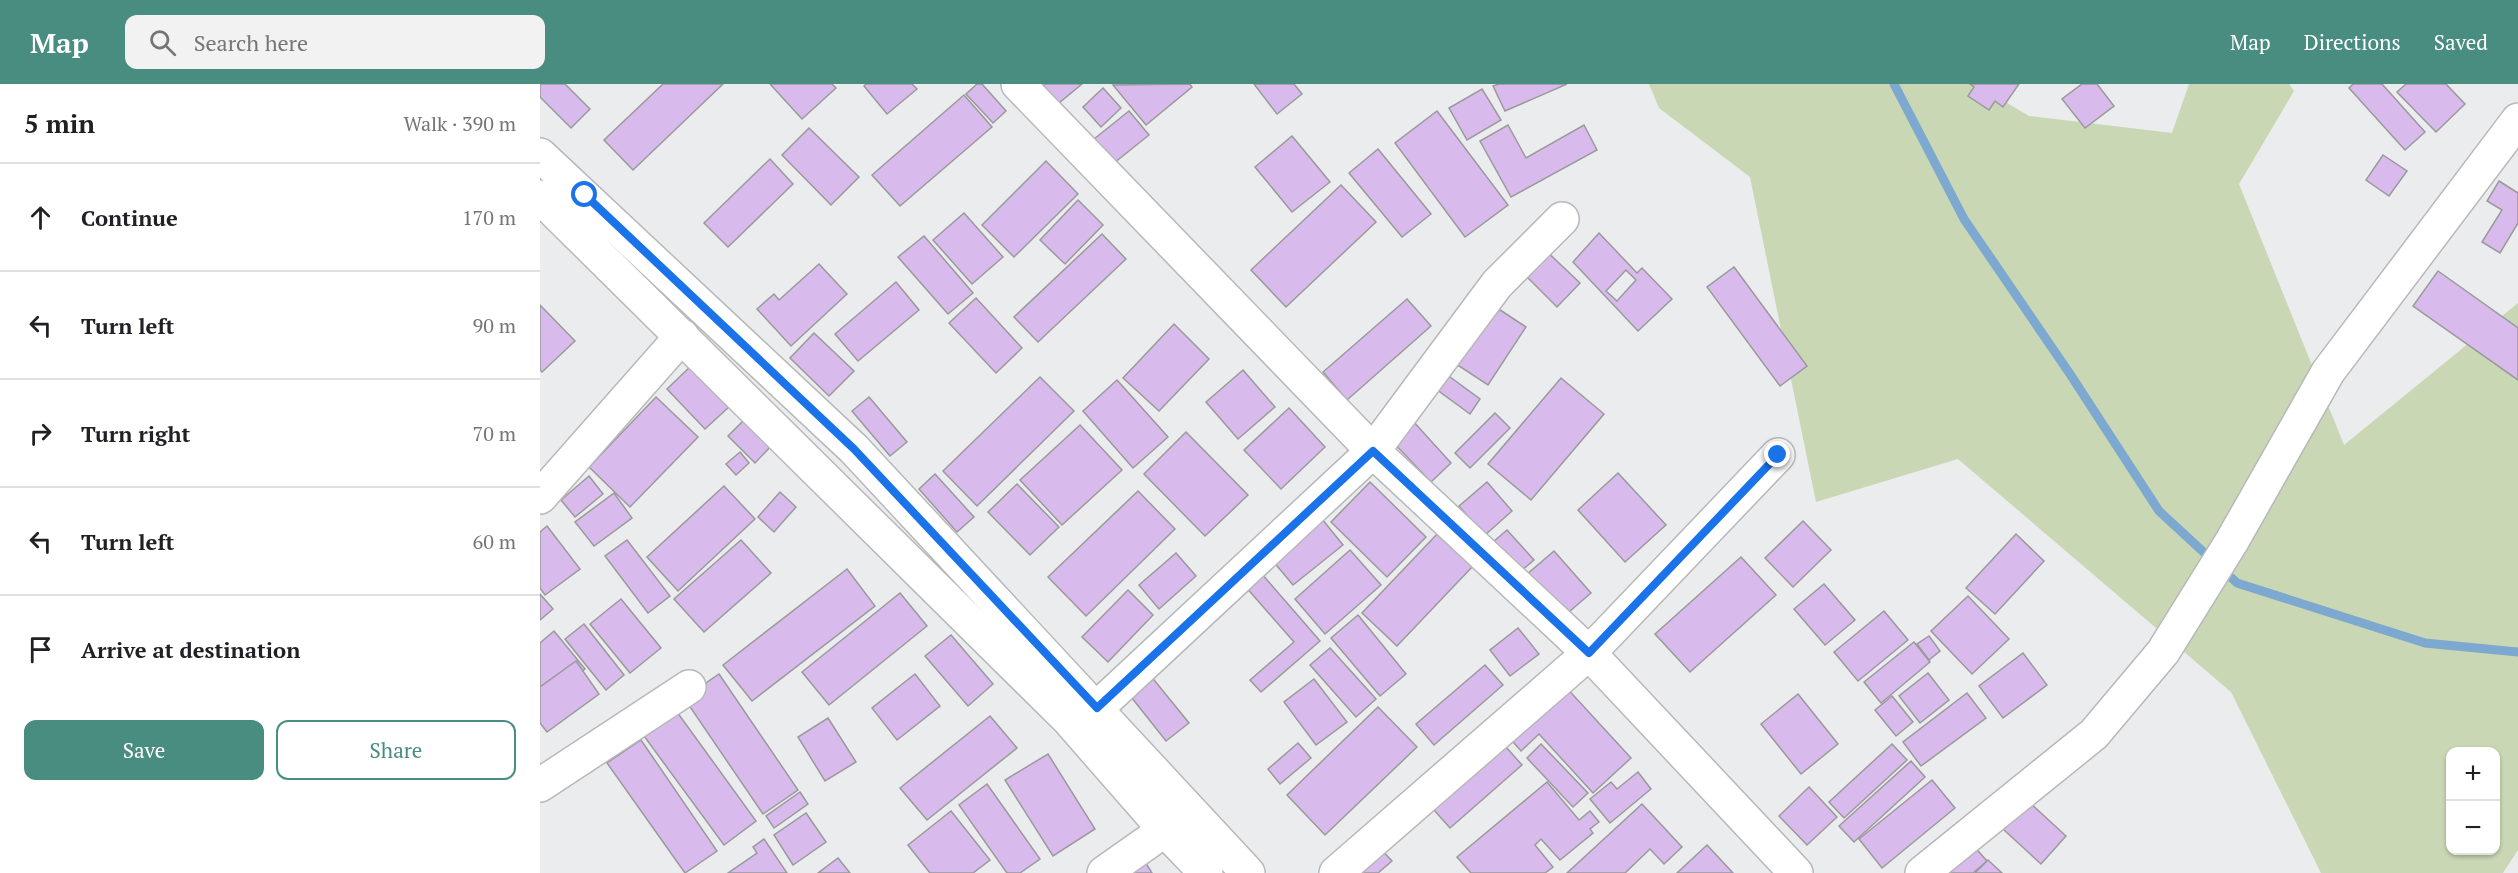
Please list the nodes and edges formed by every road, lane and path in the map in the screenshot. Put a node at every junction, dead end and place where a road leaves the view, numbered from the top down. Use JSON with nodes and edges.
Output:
{"nodes":[{"id":1,"x":1018,"y":84,"type":"edge"},
{"id":2,"x":2518,"y":120,"type":"edge"},
{"id":3,"x":540,"y":155,"type":"edge"},
{"id":4,"x":540,"y":196,"type":"edge"},
{"id":5,"x":1562,"y":219,"type":"dead end"},
{"id":6,"x":682,"y":336,"type":"junction"},
{"id":7,"x":1373,"y":451,"type":"junction"},
{"id":8,"x":1778,"y":455,"type":"dead end"},
{"id":9,"x":540,"y":497,"type":"edge"},
{"id":10,"x":1589,"y":653,"type":"junction"},
{"id":11,"x":689,"y":687,"type":"dead end"},
{"id":12,"x":1097,"y":708,"type":"junction"},
{"id":13,"x":540,"y":785,"type":"edge"},
{"id":14,"x":1165,"y":830,"type":"junction"},
{"id":15,"x":1104,"y":873,"type":"edge"},
{"id":16,"x":1206,"y":873,"type":"edge"},
{"id":17,"x":1248,"y":873,"type":"edge"},
{"id":18,"x":1336,"y":873,"type":"edge"},
{"id":19,"x":1796,"y":873,"type":"edge"},
{"id":20,"x":1922,"y":873,"type":"edge"}],
"edges":[{"from":1,"to":7,"type":"street"},
{"from":2,"to":20,"type":"street"},
{"from":3,"to":12,"type":"street"},
{"from":4,"to":6,"type":"street"},
{"from":5,"to":7,"type":"street"},
{"from":6,"to":9,"type":"street"},
{"from":6,"to":14,"type":"street"},
{"from":7,"to":10,"type":"street"},
{"from":7,"to":12,"type":"street"},
{"from":8,"to":10,"type":"street"},
{"from":10,"to":18,"type":"street"},
{"from":10,"to":19,"type":"street"},
{"from":11,"to":13,"type":"street"},
{"from":12,"to":17,"type":"street"},
{"from":14,"to":15,"type":"street"},
{"from":14,"to":16,"type":"street"}]}
